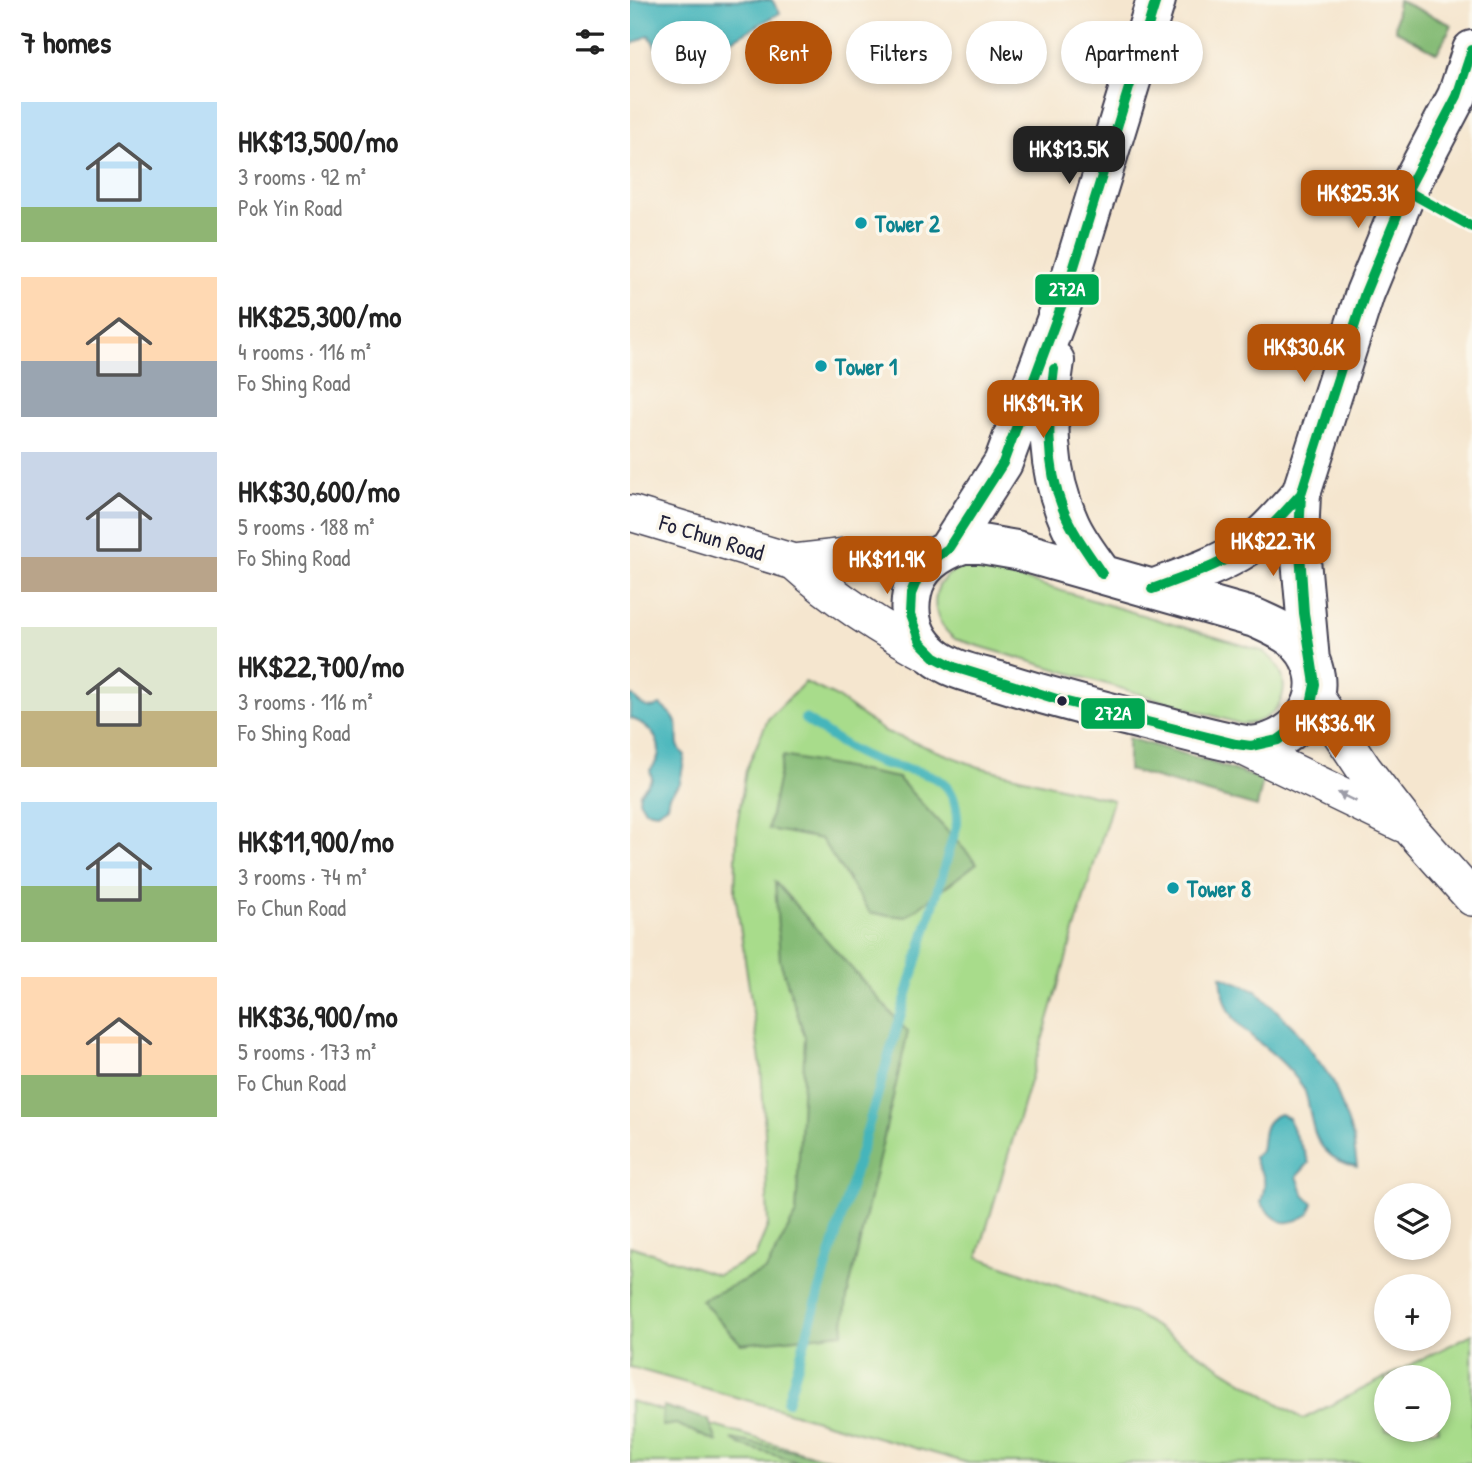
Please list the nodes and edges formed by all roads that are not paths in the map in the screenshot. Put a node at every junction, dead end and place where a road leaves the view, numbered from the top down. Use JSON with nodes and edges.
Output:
{"nodes":[{"id":1,"x":1156,"y":0,"type":"edge"},
{"id":2,"x":1472,"y":51,"type":"edge"},
{"id":3,"x":1465,"y":87,"type":"edge"},
{"id":4,"x":1065,"y":296,"type":"junction"},
{"id":5,"x":1301,"y":494,"type":"junction"},
{"id":6,"x":630,"y":513,"type":"edge"},
{"id":7,"x":943,"y":552,"type":"junction"},
{"id":8,"x":794,"y":562,"type":"junction"},
{"id":9,"x":1101,"y":574,"type":"junction"},
{"id":10,"x":1152,"y":589,"type":"junction"},
{"id":11,"x":954,"y":667,"type":"junction"},
{"id":12,"x":1312,"y":678,"type":"junction"},
{"id":13,"x":1236,"y":744,"type":"junction"},
{"id":14,"x":1409,"y":827,"type":"junction"},
{"id":15,"x":1472,"y":898,"type":"edge"}],
"edges":[{"from":1,"to":4,"type":"street"},
{"from":2,"to":3,"type":"street"},
{"from":3,"to":5,"type":"street"},
{"from":4,"to":7,"type":"street"},
{"from":4,"to":9,"type":"street"},
{"from":5,"to":10,"type":"street"},
{"from":5,"to":12,"type":"street"},
{"from":6,"to":8,"type":"street","name":"Fo Chun Road"},
{"from":7,"to":8,"type":"street","name":"Fo Chun Road"},
{"from":7,"to":9,"type":"street","name":"Fo Chun Road"},
{"from":7,"to":11,"type":"street","name":"Fo Chun Road"},
{"from":8,"to":11,"type":"street","name":"Fo Chun Road"},
{"from":9,"to":10,"type":"street","name":"Fo Chun Road"},
{"from":10,"to":12,"type":"street","name":"Fo Chun Road"},
{"from":11,"to":13,"type":"street","name":"Fo Chun Road"},
{"from":12,"to":13,"type":"street","name":"Fo Chun Road"},
{"from":12,"to":14,"type":"street","name":"Fo Chun Road"},
{"from":14,"to":13,"type":"street","name":"Fo Chun Road","one_way":true},
{"from":14,"to":15,"type":"street","name":"Fo Chun Road"}]}
